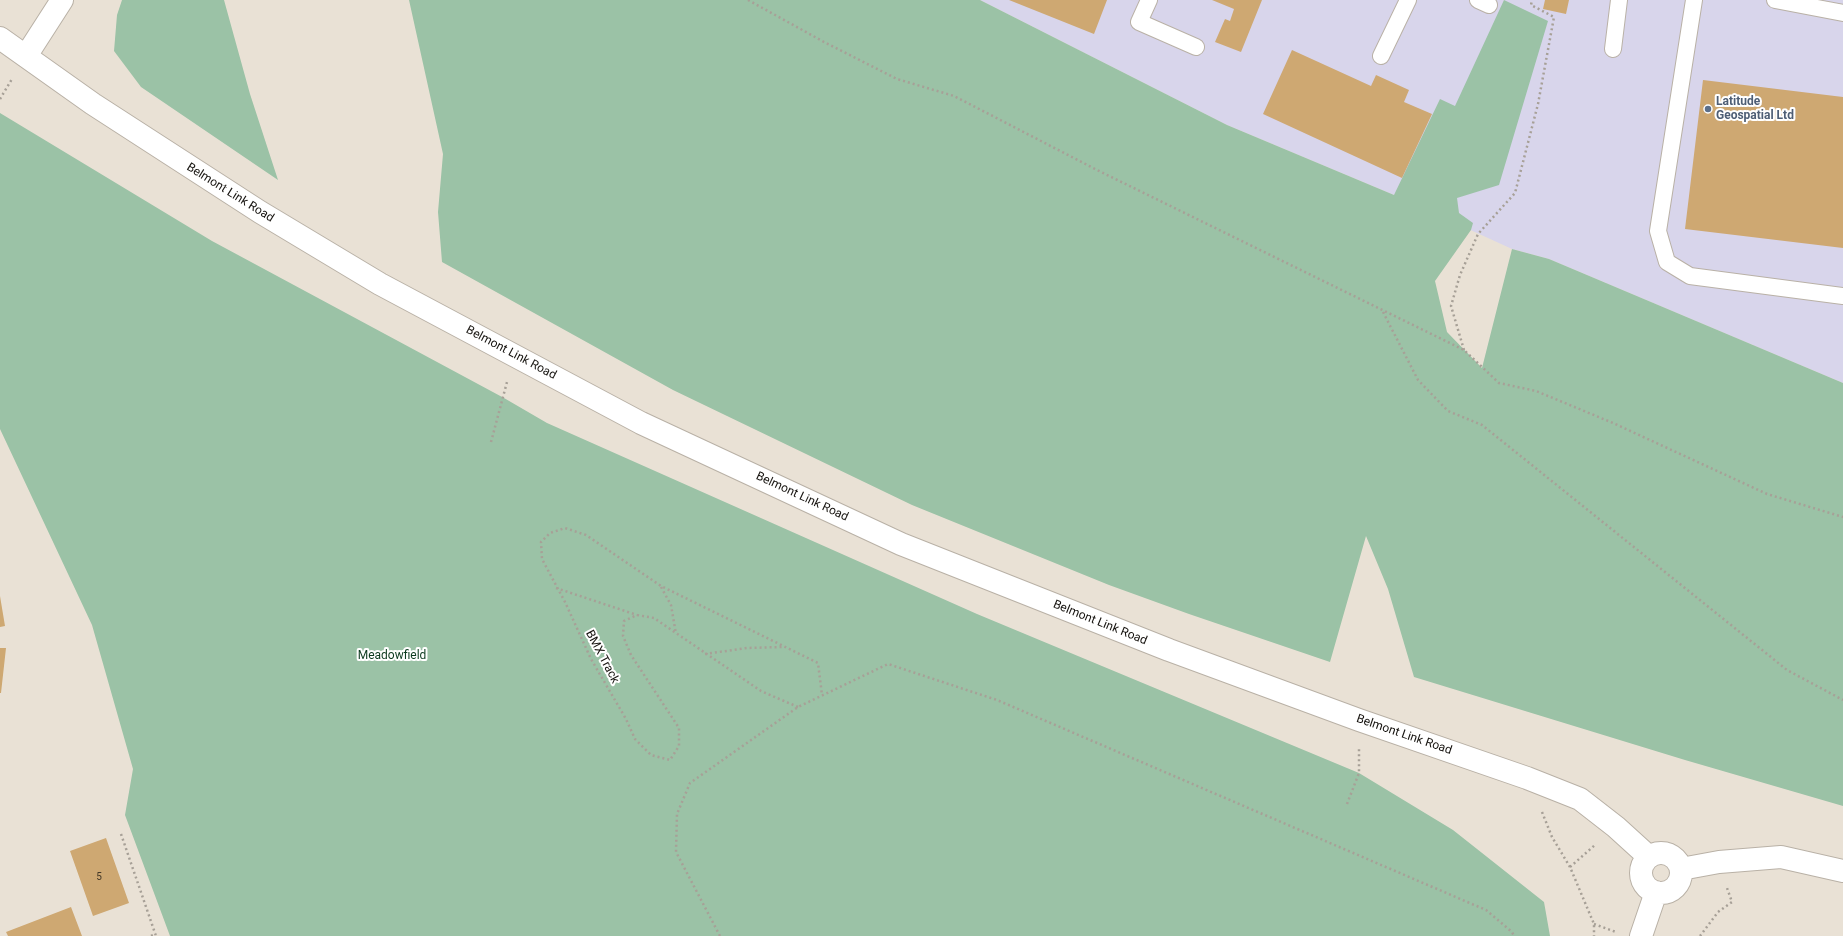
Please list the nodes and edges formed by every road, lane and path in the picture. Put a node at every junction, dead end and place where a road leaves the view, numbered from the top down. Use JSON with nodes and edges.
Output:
{"nodes":[{"id":1,"x":62,"y":0,"type":"edge"},
{"id":2,"x":748,"y":0,"type":"edge"},
{"id":3,"x":1149,"y":0,"type":"edge"},
{"id":4,"x":1408,"y":0,"type":"edge"},
{"id":5,"x":1532,"y":0,"type":"edge"},
{"id":6,"x":1619,"y":0,"type":"edge"},
{"id":7,"x":1694,"y":0,"type":"edge"},
{"id":8,"x":1775,"y":0,"type":"edge"},
{"id":9,"x":1843,"y":13,"type":"edge"},
{"id":10,"x":0,"y":38,"type":"edge"},
{"id":11,"x":1196,"y":46,"type":"dead end"},
{"id":12,"x":1612,"y":48,"type":"dead end"},
{"id":13,"x":26,"y":56,"type":"junction"},
{"id":14,"x":1381,"y":56,"type":"dead end"},
{"id":15,"x":1843,"y":296,"type":"edge"},
{"id":16,"x":1383,"y":312,"type":"junction"},
{"id":17,"x":1464,"y":350,"type":"junction"},
{"id":18,"x":513,"y":354,"type":"junction"},
{"id":19,"x":491,"y":442,"type":"dead end"},
{"id":20,"x":1843,"y":517,"type":"edge"},
{"id":21,"x":661,"y":586,"type":"junction"},
{"id":22,"x":556,"y":587,"type":"junction"},
{"id":23,"x":637,"y":615,"type":"junction"},
{"id":24,"x":676,"y":634,"type":"junction"},
{"id":25,"x":784,"y":646,"type":"junction"},
{"id":26,"x":705,"y":654,"type":"junction"},
{"id":27,"x":822,"y":696,"type":"junction"},
{"id":28,"x":1843,"y":700,"type":"edge"},
{"id":29,"x":798,"y":707,"type":"junction"},
{"id":30,"x":1359,"y":720,"type":"junction"},
{"id":31,"x":1527,"y":778,"type":"junction"},
{"id":32,"x":1347,"y":804,"type":"dead end"},
{"id":33,"x":1616,"y":827,"type":"junction"},
{"id":34,"x":121,"y":834,"type":"dead end"},
{"id":35,"x":1649,"y":857,"type":"junction"},
{"id":36,"x":1719,"y":862,"type":"junction"},
{"id":37,"x":1570,"y":866,"type":"junction"},
{"id":38,"x":1681,"y":869,"type":"junction"},
{"id":39,"x":1843,"y":871,"type":"edge"},
{"id":40,"x":1656,"y":892,"type":"junction"},
{"id":41,"x":1594,"y":924,"type":"junction"},
{"id":42,"x":156,"y":935,"type":"edge"},
{"id":43,"x":1630,"y":935,"type":"edge"},
{"id":44,"x":151,"y":936,"type":"edge"},
{"id":45,"x":720,"y":936,"type":"edge"},
{"id":46,"x":1514,"y":936,"type":"edge"},
{"id":47,"x":1594,"y":936,"type":"edge"},
{"id":48,"x":1700,"y":936,"type":"edge"}],
"edges":[{"from":1,"to":13,"type":"street"},
{"from":2,"to":16,"type":"path"},
{"from":3,"to":11,"type":"lane"},
{"from":4,"to":14,"type":"lane"},
{"from":5,"to":17,"type":"path"},
{"from":6,"to":12,"type":"lane"},
{"from":7,"to":15,"type":"lane"},
{"from":8,"to":9,"type":"lane"},
{"from":10,"to":13,"type":"street","name":"Belmont Link Road"},
{"from":13,"to":18,"type":"street","name":"Belmont Link Road"},
{"from":16,"to":17,"type":"path"},
{"from":16,"to":28,"type":"path"},
{"from":17,"to":20,"type":"path"},
{"from":18,"to":19,"type":"path"},
{"from":18,"to":30,"type":"street","name":"Belmont Link Road"},
{"from":21,"to":22,"type":"path","name":"BMX Track"},
{"from":21,"to":24,"type":"path"},
{"from":21,"to":25,"type":"path","name":"BMX Track"},
{"from":22,"to":23,"type":"path"},
{"from":22,"to":23,"type":"path","name":"BMX Track"},
{"from":23,"to":24,"type":"path"},
{"from":24,"to":26,"type":"path"},
{"from":25,"to":26,"type":"path"},
{"from":25,"to":27,"type":"path","name":"BMX Track"},
{"from":26,"to":29,"type":"path"},
{"from":27,"to":29,"type":"path"},
{"from":27,"to":46,"type":"path"},
{"from":29,"to":45,"type":"path"},
{"from":30,"to":31,"type":"street","name":"Belmont Link Road"},
{"from":30,"to":32,"type":"path"},
{"from":31,"to":33,"type":"street","name":"Belmont Link Road"},
{"from":31,"to":37,"type":"path"},
{"from":33,"to":35,"type":"street","name":"Belmont Link Road"},
{"from":33,"to":37,"type":"path"},
{"from":34,"to":42,"type":"path"},
{"from":35,"to":38,"type":"street"},
{"from":35,"to":40,"type":"street"},
{"from":36,"to":38,"type":"street"},
{"from":36,"to":39,"type":"street"},
{"from":36,"to":48,"type":"path"},
{"from":37,"to":41,"type":"path"},
{"from":38,"to":40,"type":"street"},
{"from":40,"to":43,"type":"street"},
{"from":41,"to":43,"type":"path"},
{"from":41,"to":47,"type":"path"},
{"from":42,"to":44,"type":"path"}]}
